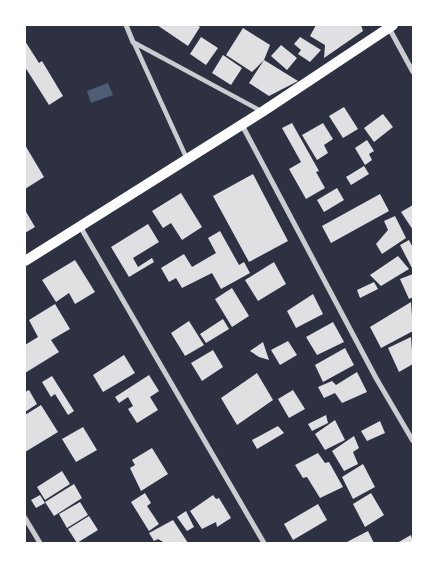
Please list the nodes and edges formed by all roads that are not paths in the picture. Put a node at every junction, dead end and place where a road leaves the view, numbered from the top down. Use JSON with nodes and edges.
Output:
{"nodes":[{"id":1,"x":126,"y":25,"type":"edge"},
{"id":2,"x":391,"y":26,"type":"edge"},
{"id":3,"x":133,"y":42,"type":"junction"},
{"id":4,"x":413,"y":72,"type":"edge"},
{"id":5,"x":262,"y":112,"type":"junction"},
{"id":6,"x":242,"y":124,"type":"junction"},
{"id":7,"x":187,"y":159,"type":"junction"},
{"id":8,"x":81,"y":228,"type":"junction"},
{"id":9,"x":25,"y":261,"type":"edge"},
{"id":10,"x":413,"y":441,"type":"edge"},
{"id":11,"x":25,"y":518,"type":"edge"},
{"id":12,"x":40,"y":543,"type":"edge"},
{"id":13,"x":264,"y":543,"type":"edge"}],
"edges":[{"from":1,"to":3,"type":"street"},
{"from":2,"to":4,"type":"street"},
{"from":2,"to":5,"type":"main road"},
{"from":3,"to":5,"type":"street"},
{"from":3,"to":7,"type":"street"},
{"from":5,"to":6,"type":"main road"},
{"from":6,"to":7,"type":"main road"},
{"from":6,"to":10,"type":"street"},
{"from":7,"to":8,"type":"main road"},
{"from":8,"to":9,"type":"main road"},
{"from":8,"to":13,"type":"street"},
{"from":11,"to":12,"type":"street"}]}
